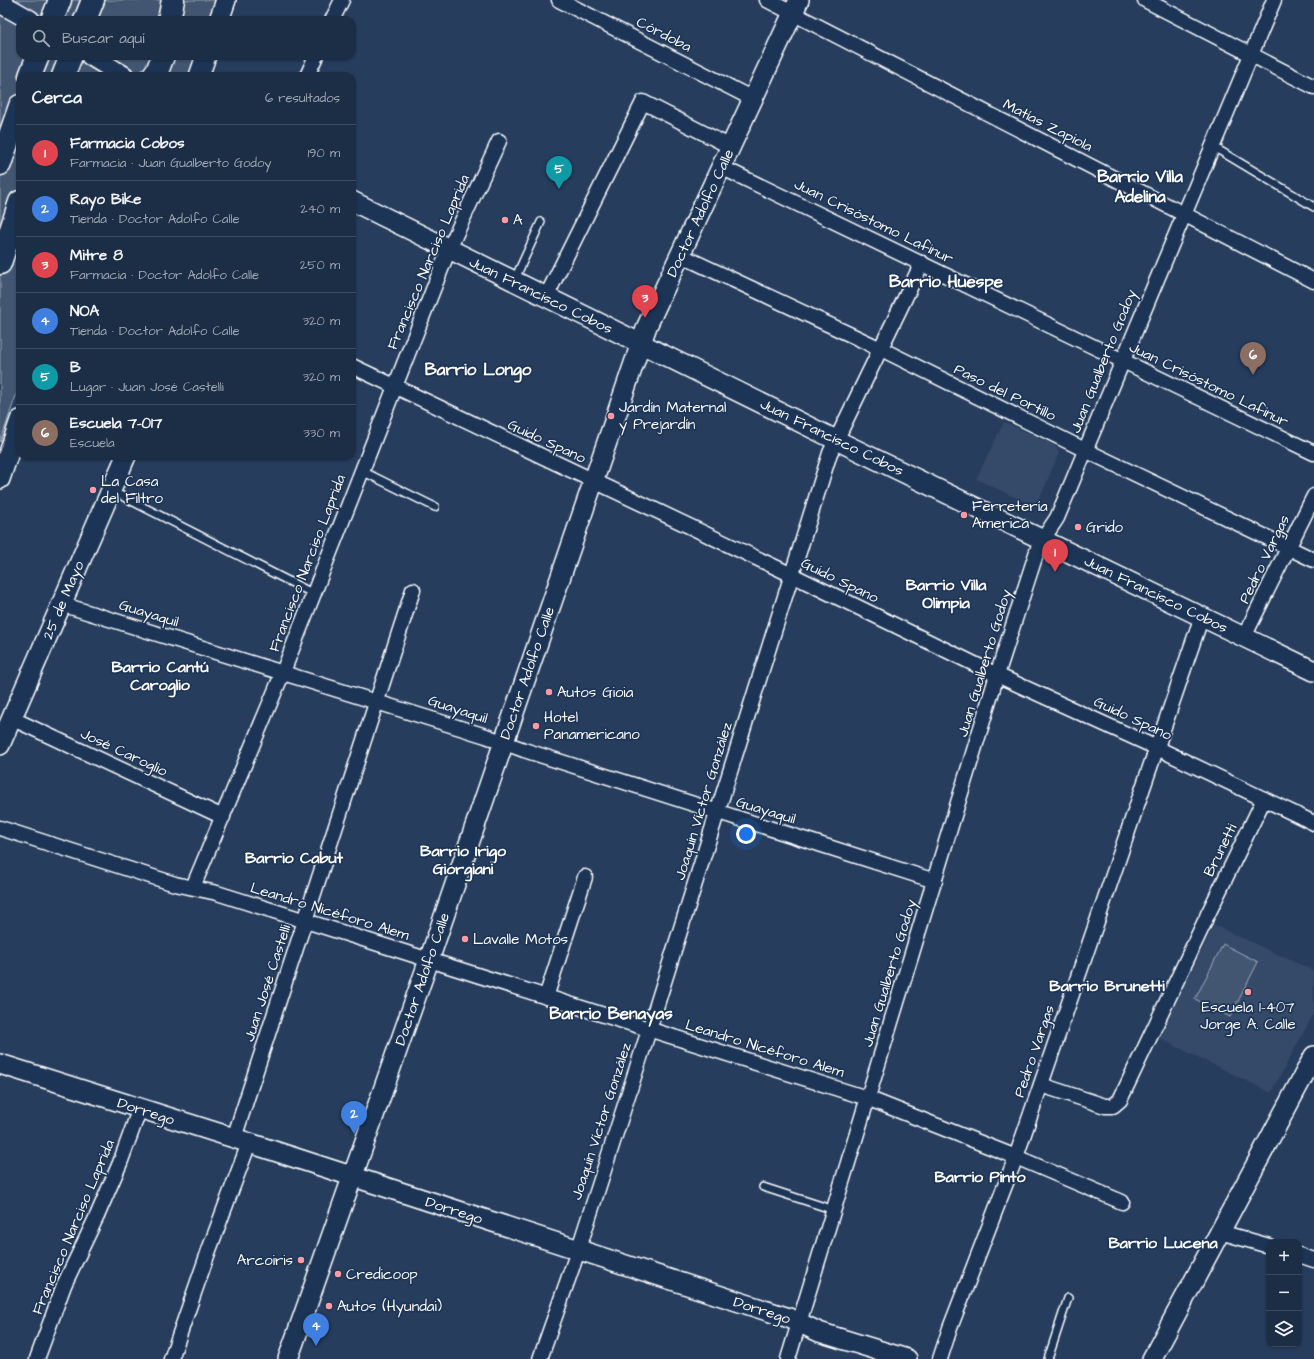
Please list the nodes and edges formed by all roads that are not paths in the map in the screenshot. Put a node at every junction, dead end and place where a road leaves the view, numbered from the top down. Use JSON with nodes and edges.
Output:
{"nodes":[{"id":1,"x":60,"y":0,"type":"edge"},
{"id":2,"x":173,"y":0,"type":"edge"},
{"id":3,"x":226,"y":0,"type":"edge"},
{"id":4,"x":342,"y":0,"type":"edge"},
{"id":5,"x":559,"y":0,"type":"edge"},
{"id":6,"x":767,"y":0,"type":"edge"},
{"id":7,"x":1145,"y":0,"type":"edge"},
{"id":8,"x":1274,"y":0,"type":"edge"},
{"id":9,"x":0,"y":3,"type":"edge"},
{"id":10,"x":796,"y":7,"type":"edge"},
{"id":11,"x":23,"y":16,"type":"edge"},
{"id":12,"x":54,"y":16,"type":"edge"},
{"id":13,"x":170,"y":16,"type":"edge"},
{"id":14,"x":220,"y":16,"type":"edge"},
{"id":15,"x":334,"y":16,"type":"edge"},
{"id":16,"x":1251,"y":54,"type":"junction"},
{"id":17,"x":69,"y":60,"type":"edge"},
{"id":18,"x":98,"y":60,"type":"edge"},
{"id":19,"x":161,"y":60,"type":"edge"},
{"id":20,"x":205,"y":60,"type":"edge"},
{"id":21,"x":314,"y":60,"type":"edge"},
{"id":22,"x":65,"y":72,"type":"edge"},
{"id":23,"x":117,"y":72,"type":"edge"},
{"id":24,"x":156,"y":72,"type":"edge"},
{"id":25,"x":200,"y":72,"type":"edge"},
{"id":26,"x":308,"y":72,"type":"edge"},
{"id":27,"x":1314,"y":88,"type":"edge"},
{"id":28,"x":753,"y":99,"type":"junction"},
{"id":29,"x":16,"y":118,"type":"edge"},
{"id":30,"x":498,"y":141,"type":"dead end"},
{"id":31,"x":1212,"y":146,"type":"junction"},
{"id":32,"x":731,"y":147,"type":"junction"},
{"id":33,"x":0,"y":164,"type":"edge"},
{"id":34,"x":722,"y":167,"type":"junction"},
{"id":35,"x":356,"y":203,"type":"edge"},
{"id":36,"x":1314,"y":207,"type":"edge"},
{"id":37,"x":1183,"y":213,"type":"junction"},
{"id":38,"x":16,"y":214,"type":"edge"},
{"id":39,"x":541,"y":222,"type":"dead end"},
{"id":40,"x":449,"y":249,"type":"junction"},
{"id":41,"x":680,"y":255,"type":"junction"},
{"id":42,"x":0,"y":263,"type":"edge"},
{"id":43,"x":922,"y":263,"type":"junction"},
{"id":44,"x":514,"y":281,"type":"junction"},
{"id":45,"x":1314,"y":281,"type":"edge"},
{"id":46,"x":546,"y":297,"type":"junction"},
{"id":47,"x":640,"y":343,"type":"junction"},
{"id":48,"x":881,"y":349,"type":"junction"},
{"id":49,"x":1122,"y":361,"type":"junction"},
{"id":50,"x":356,"y":368,"type":"edge"},
{"id":51,"x":395,"y":387,"type":"junction"},
{"id":52,"x":16,"y":432,"type":"edge"},
{"id":53,"x":836,"y":440,"type":"junction"},
{"id":54,"x":1085,"y":450,"type":"junction"},
{"id":55,"x":1314,"y":453,"type":"edge"},
{"id":56,"x":124,"y":460,"type":"edge"},
{"id":57,"x":362,"y":471,"type":"junction"},
{"id":58,"x":0,"y":480,"type":"edge"},
{"id":59,"x":594,"y":481,"type":"junction"},
{"id":60,"x":110,"y":490,"type":"junction"},
{"id":61,"x":1314,"y":496,"type":"edge"},
{"id":62,"x":435,"y":507,"type":"dead end"},
{"id":63,"x":1043,"y":539,"type":"junction"},
{"id":64,"x":1288,"y":548,"type":"junction"},
{"id":65,"x":1314,"y":560,"type":"edge"},
{"id":66,"x":792,"y":575,"type":"junction"},
{"id":67,"x":413,"y":590,"type":"dead end"},
{"id":68,"x":314,"y":594,"type":"junction"},
{"id":69,"x":61,"y":604,"type":"junction"},
{"id":70,"x":1202,"y":616,"type":"junction"},
{"id":71,"x":1244,"y":637,"type":"junction"},
{"id":72,"x":1314,"y":671,"type":"edge"},
{"id":73,"x":283,"y":672,"type":"junction"},
{"id":74,"x":997,"y":675,"type":"junction"},
{"id":75,"x":377,"y":701,"type":"junction"},
{"id":76,"x":11,"y":718,"type":"junction"},
{"id":77,"x":504,"y":742,"type":"junction"},
{"id":78,"x":0,"y":745,"type":"edge"},
{"id":79,"x":1157,"y":748,"type":"junction"},
{"id":80,"x":1264,"y":799,"type":"junction"},
{"id":81,"x":717,"y":812,"type":"junction"},
{"id":82,"x":223,"y":817,"type":"junction"},
{"id":83,"x":1314,"y":823,"type":"edge"},
{"id":84,"x":0,"y":828,"type":"edge"},
{"id":85,"x":585,"y":877,"type":"dead end"},
{"id":86,"x":935,"y":881,"type":"junction"},
{"id":87,"x":193,"y":887,"type":"junction"},
{"id":88,"x":306,"y":921,"type":"junction"},
{"id":89,"x":429,"y":960,"type":"junction"},
{"id":90,"x":546,"y":997,"type":"junction"},
{"id":91,"x":649,"y":1030,"type":"junction"},
{"id":92,"x":1314,"y":1056,"type":"edge"},
{"id":93,"x":1,"y":1067,"type":"edge"},
{"id":94,"x":1041,"y":1085,"type":"junction"},
{"id":95,"x":867,"y":1098,"type":"junction"},
{"id":96,"x":140,"y":1108,"type":"junction"},
{"id":97,"x":242,"y":1141,"type":"junction"},
{"id":98,"x":1016,"y":1158,"type":"junction"},
{"id":99,"x":351,"y":1177,"type":"junction"},
{"id":100,"x":763,"y":1187,"type":"dead end"},
{"id":101,"x":1122,"y":1202,"type":"dead end"},
{"id":102,"x":834,"y":1210,"type":"junction"},
{"id":103,"x":1220,"y":1232,"type":"junction"},
{"id":104,"x":1266,"y":1245,"type":"edge"},
{"id":105,"x":578,"y":1251,"type":"junction"},
{"id":106,"x":1302,"y":1256,"type":"edge"},
{"id":107,"x":1314,"y":1260,"type":"edge"},
{"id":108,"x":1068,"y":1298,"type":"dead end"},
{"id":109,"x":800,"y":1323,"type":"junction"},
{"id":110,"x":37,"y":1359,"type":"edge"},
{"id":111,"x":171,"y":1359,"type":"edge"},
{"id":112,"x":288,"y":1359,"type":"edge"},
{"id":113,"x":540,"y":1359,"type":"edge"},
{"id":114,"x":788,"y":1359,"type":"edge"},
{"id":115,"x":907,"y":1359,"type":"edge"},
{"id":116,"x":940,"y":1359,"type":"edge"},
{"id":117,"x":1048,"y":1359,"type":"edge"},
{"id":118,"x":1152,"y":1359,"type":"edge"}],
"edges":[{"from":1,"to":12,"type":"highway"},
{"from":2,"to":13,"type":"highway"},
{"from":3,"to":14,"type":"main road"},
{"from":4,"to":15,"type":"street"},
{"from":5,"to":28,"type":"street","name":"Córdoba"},
{"from":6,"to":10,"type":"street","name":"Matías Zapiola"},
{"from":7,"to":16,"type":"street"},
{"from":8,"to":16,"type":"street","name":"Juan Gualberto Godoy"},
{"from":9,"to":11,"type":"main road"},
{"from":10,"to":28,"type":"main road","name":"Doctor Adolfo Calle"},
{"from":10,"to":37,"type":"street","name":"Matías Zapiola"},
{"from":16,"to":27,"type":"street"},
{"from":16,"to":31,"type":"street","name":"Juan Gualberto Godoy"},
{"from":17,"to":22,"type":"highway"},
{"from":18,"to":23,"type":"main road"},
{"from":19,"to":24,"type":"highway"},
{"from":20,"to":25,"type":"main road"},
{"from":21,"to":26,"type":"street"},
{"from":28,"to":32,"type":"main road","name":"Doctor Adolfo Calle"},
{"from":29,"to":33,"type":"highway"},
{"from":30,"to":40,"type":"street","name":"Francisco Narciso Laprida"},
{"from":31,"to":36,"type":"lane"},
{"from":31,"to":37,"type":"street","name":"Juan Gualberto Godoy"},
{"from":32,"to":34,"type":"main road","name":"Doctor Adolfo Calle"},
{"from":32,"to":46,"type":"street"},
{"from":34,"to":41,"type":"main road","name":"Doctor Adolfo Calle"},
{"from":34,"to":43,"type":"street","name":"Juan Crisóstomo Lafinur"},
{"from":35,"to":40,"type":"main road","name":"Juan Francisco Cobos"},
{"from":37,"to":45,"type":"street","name":"Matías Zapiola"},
{"from":37,"to":49,"type":"street","name":"Juan Gualberto Godoy"},
{"from":38,"to":42,"type":"highway"},
{"from":39,"to":44,"type":"lane"},
{"from":40,"to":44,"type":"main road","name":"Juan Francisco Cobos"},
{"from":40,"to":51,"type":"street","name":"Francisco Narciso Laprida"},
{"from":41,"to":47,"type":"main road","name":"Doctor Adolfo Calle"},
{"from":41,"to":48,"type":"street","name":"Paso del Portillo"},
{"from":43,"to":48,"type":"street","name":"Joaquín Víctor González"},
{"from":43,"to":49,"type":"street","name":"Juan Crisóstomo Lafinur"},
{"from":44,"to":46,"type":"main road","name":"Juan Francisco Cobos"},
{"from":46,"to":47,"type":"main road","name":"Juan Francisco Cobos"},
{"from":47,"to":53,"type":"main road","name":"Juan Francisco Cobos"},
{"from":47,"to":59,"type":"main road","name":"Doctor Adolfo Calle"},
{"from":48,"to":53,"type":"street","name":"Joaquín Víctor González"},
{"from":48,"to":54,"type":"street","name":"Paso del Portillo"},
{"from":49,"to":54,"type":"street","name":"Juan Gualberto Godoy"},
{"from":49,"to":55,"type":"street","name":"Juan Crisóstomo Lafinur"},
{"from":50,"to":51,"type":"street","name":"Guido Spano"},
{"from":51,"to":57,"type":"street","name":"Francisco Narciso Laprida"},
{"from":51,"to":59,"type":"street","name":"Guido Spano"},
{"from":52,"to":58,"type":"main road"},
{"from":53,"to":63,"type":"main road","name":"Juan Francisco Cobos"},
{"from":53,"to":66,"type":"street","name":"Joaquín Víctor González"},
{"from":54,"to":63,"type":"street","name":"Juan Gualberto Godoy"},
{"from":54,"to":64,"type":"street","name":"Paso del Portillo"},
{"from":56,"to":60,"type":"main road","name":"25 de Mayo"},
{"from":57,"to":62,"type":"lane"},
{"from":57,"to":68,"type":"street","name":"Francisco Narciso Laprida"},
{"from":59,"to":66,"type":"street","name":"Guido Spano"},
{"from":59,"to":77,"type":"main road","name":"Doctor Adolfo Calle"},
{"from":60,"to":68,"type":"lane"},
{"from":60,"to":69,"type":"main road","name":"25 de Mayo"},
{"from":61,"to":64,"type":"street","name":"Pedro Vargas"},
{"from":63,"to":70,"type":"main road","name":"Juan Francisco Cobos"},
{"from":63,"to":74,"type":"street","name":"Juan Gualberto Godoy"},
{"from":64,"to":65,"type":"street","name":"Paso del Portillo"},
{"from":64,"to":71,"type":"street","name":"Pedro Vargas"},
{"from":66,"to":74,"type":"street","name":"Guido Spano"},
{"from":66,"to":81,"type":"street","name":"Joaquín Víctor González"},
{"from":67,"to":75,"type":"street","name":"Juan José Castelli"},
{"from":68,"to":73,"type":"street","name":"Francisco Narciso Laprida"},
{"from":69,"to":73,"type":"street","name":"Guayaquil"},
{"from":69,"to":76,"type":"main road","name":"25 de Mayo"},
{"from":70,"to":71,"type":"main road","name":"Juan Francisco Cobos"},
{"from":70,"to":79,"type":"street","name":"Pedro Vargas"},
{"from":71,"to":72,"type":"main road","name":"Juan Francisco Cobos"},
{"from":73,"to":75,"type":"street","name":"Guayaquil"},
{"from":73,"to":82,"type":"street","name":"Francisco Narciso Laprida"},
{"from":74,"to":79,"type":"street","name":"Guido Spano"},
{"from":74,"to":86,"type":"street","name":"Juan Gualberto Godoy"},
{"from":75,"to":77,"type":"street","name":"Guayaquil"},
{"from":75,"to":88,"type":"street","name":"Juan José Castelli"},
{"from":76,"to":78,"type":"main road","name":"25 de Mayo"},
{"from":76,"to":82,"type":"street","name":"José Caroglio"},
{"from":77,"to":81,"type":"street","name":"Guayaquil"},
{"from":77,"to":89,"type":"main road","name":"Doctor Adolfo Calle"},
{"from":79,"to":80,"type":"street","name":"Guido Spano"},
{"from":79,"to":94,"type":"street","name":"Pedro Vargas"},
{"from":80,"to":83,"type":"street","name":"Guido Spano"},
{"from":80,"to":94,"type":"street","name":"Brunetti"},
{"from":81,"to":86,"type":"street","name":"Guayaquil"},
{"from":81,"to":91,"type":"street","name":"Joaquín Víctor González"},
{"from":82,"to":87,"type":"street","name":"Francisco Narciso Laprida"},
{"from":84,"to":87,"type":"street","name":"Leandro Nicéforo Alem"},
{"from":85,"to":90,"type":"street"},
{"from":86,"to":95,"type":"street","name":"Juan Gualberto Godoy"},
{"from":87,"to":88,"type":"street","name":"Leandro Nicéforo Alem"},
{"from":88,"to":89,"type":"street","name":"Leandro Nicéforo Alem"},
{"from":88,"to":97,"type":"street","name":"Juan José Castelli"},
{"from":89,"to":90,"type":"street","name":"Leandro Nicéforo Alem"},
{"from":89,"to":99,"type":"main road","name":"Doctor Adolfo Calle"},
{"from":90,"to":91,"type":"street","name":"Leandro Nicéforo Alem"},
{"from":91,"to":95,"type":"street","name":"Leandro Nicéforo Alem"},
{"from":91,"to":105,"type":"street","name":"Joaquín Víctor González"},
{"from":92,"to":103,"type":"main road"},
{"from":93,"to":96,"type":"main road","name":"Dorrego"},
{"from":94,"to":98,"type":"street","name":"Pedro Vargas"},
{"from":95,"to":98,"type":"street","name":"Leandro Nicéforo Alem"},
{"from":95,"to":102,"type":"street","name":"Juan Gualberto Godoy"},
{"from":96,"to":97,"type":"main road","name":"Dorrego"},
{"from":96,"to":110,"type":"street","name":"Francisco Narciso Laprida"},
{"from":97,"to":99,"type":"main road","name":"Dorrego"},
{"from":97,"to":111,"type":"street","name":"Juan José Castelli"},
{"from":98,"to":101,"type":"street","name":"Leandro Nicéforo Alem"},
{"from":98,"to":116,"type":"street","name":"Pedro Vargas"},
{"from":99,"to":105,"type":"main road","name":"Dorrego"},
{"from":99,"to":112,"type":"main road","name":"Doctor Adolfo Calle"},
{"from":100,"to":102,"type":"lane"},
{"from":102,"to":109,"type":"street","name":"Juan Gualberto Godoy"},
{"from":103,"to":104,"type":"street"},
{"from":103,"to":118,"type":"main road"},
{"from":105,"to":109,"type":"main road","name":"Dorrego"},
{"from":105,"to":113,"type":"street","name":"Joaquín Víctor González"},
{"from":106,"to":107,"type":"street"},
{"from":108,"to":117,"type":"lane"},
{"from":109,"to":114,"type":"street","name":"Juan Gualberto Godoy"},
{"from":109,"to":115,"type":"main road","name":"Dorrego"}]}
